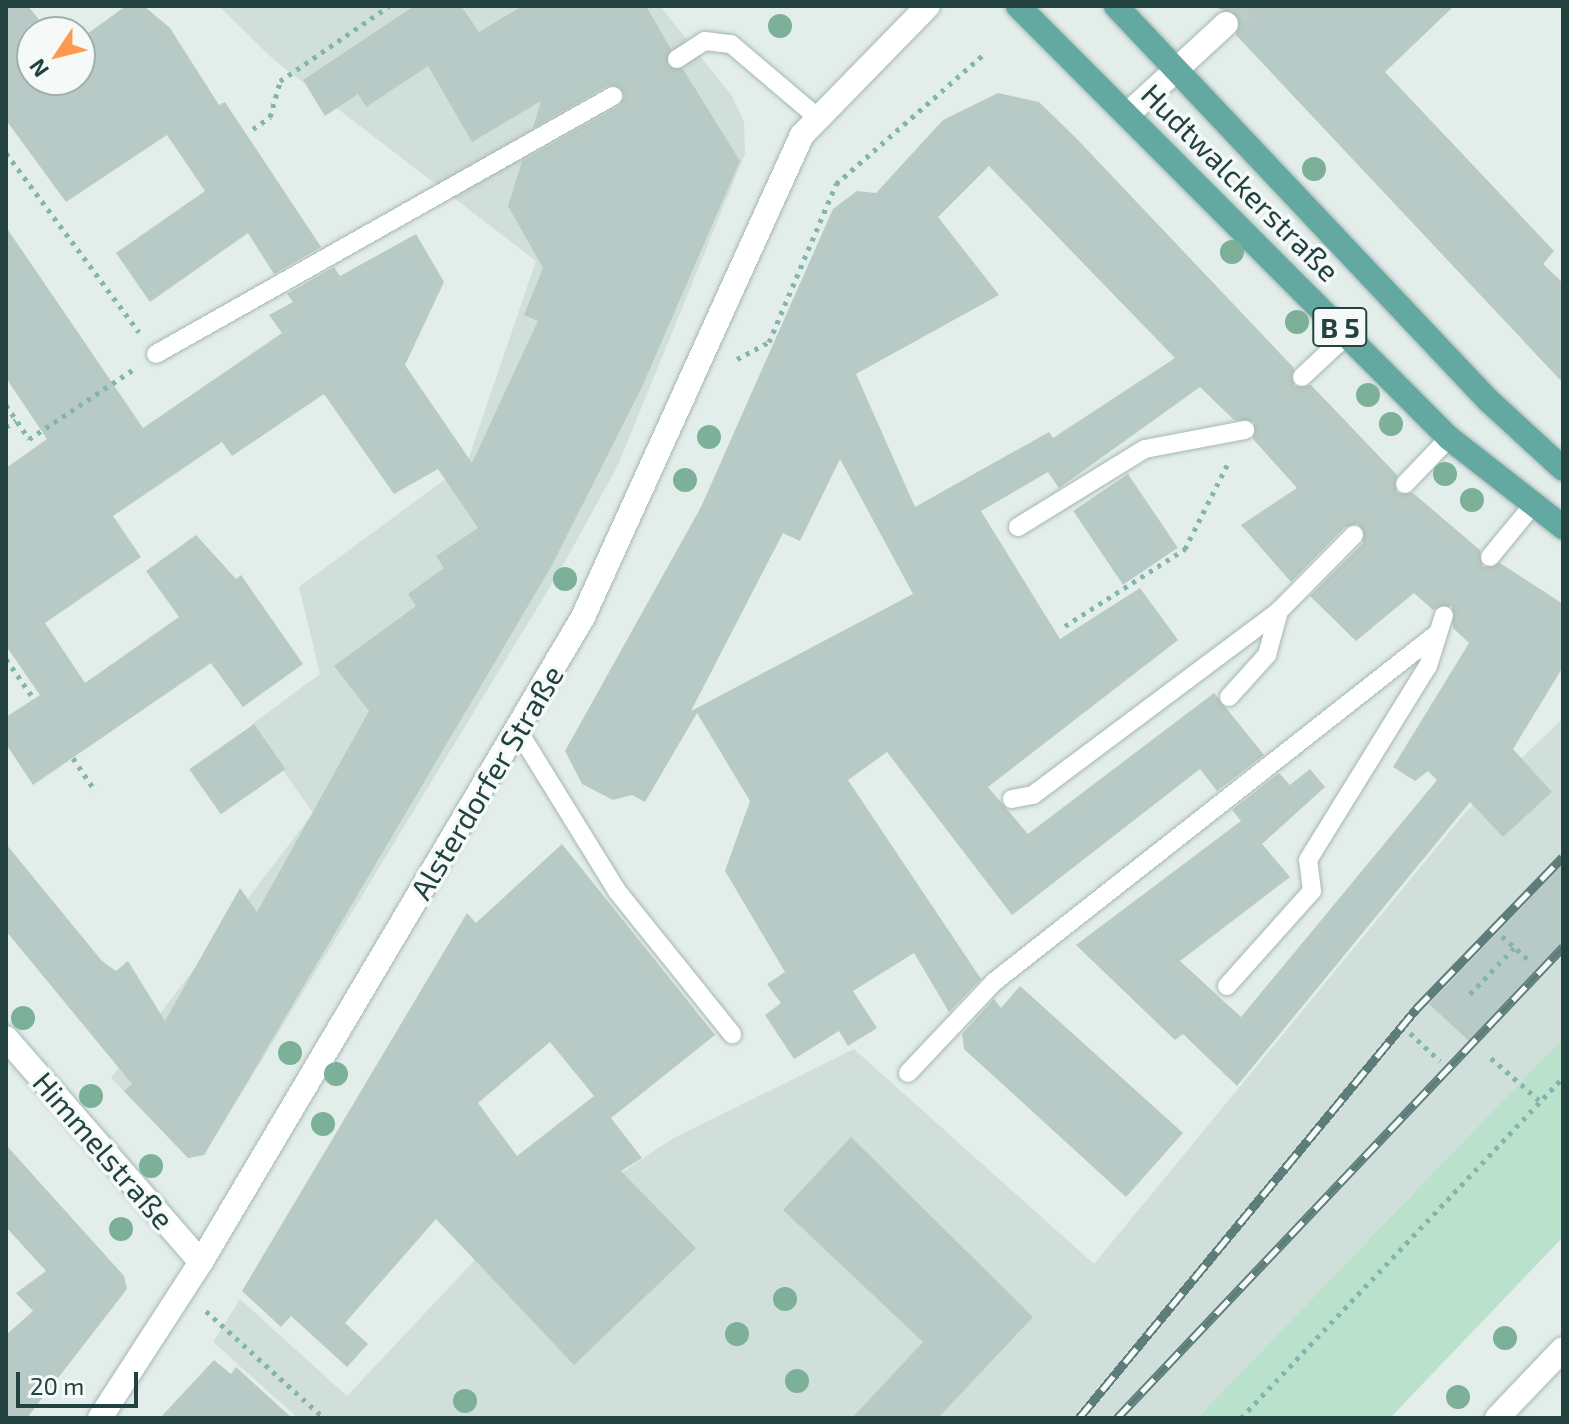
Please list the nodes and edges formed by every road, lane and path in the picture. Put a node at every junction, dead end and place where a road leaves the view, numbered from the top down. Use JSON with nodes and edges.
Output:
{"nodes":[{"id":1,"x":389,"y":6,"type":"edge"},
{"id":2,"x":928,"y":6,"type":"edge"},
{"id":3,"x":1018,"y":6,"type":"edge"},
{"id":4,"x":1116,"y":6,"type":"edge"},
{"id":5,"x":1226,"y":24,"type":"tunnel mouth"},
{"id":6,"x":985,"y":53,"type":"dead end"},
{"id":7,"x":677,"y":59,"type":"dead end"},
{"id":8,"x":1175,"y":70,"type":"junction"},
{"id":9,"x":613,"y":96,"type":"dead end"},
{"id":10,"x":1128,"y":114,"type":"junction"},
{"id":11,"x":816,"y":116,"type":"junction"},
{"id":12,"x":253,"y":129,"type":"dead end"},
{"id":13,"x":6,"y":153,"type":"edge"},
{"id":14,"x":1348,"y":334,"type":"junction"},
{"id":15,"x":769,"y":342,"type":"dead end"},
{"id":16,"x":156,"y":354,"type":"junction"},
{"id":17,"x":1302,"y":377,"type":"dead end"},
{"id":18,"x":6,"y":405,"type":"edge"},
{"id":19,"x":16,"y":420,"type":"junction"},
{"id":20,"x":6,"y":427,"type":"edge"},
{"id":21,"x":1245,"y":430,"type":"joint"},
{"id":22,"x":1449,"y":438,"type":"junction"},
{"id":23,"x":1563,"y":469,"type":"edge"},
{"id":24,"x":1405,"y":484,"type":"dead end"},
{"id":25,"x":1532,"y":506,"type":"junction"},
{"id":26,"x":1018,"y":527,"type":"dead end"},
{"id":27,"x":1563,"y":527,"type":"edge"},
{"id":28,"x":1354,"y":535,"type":"dead end"},
{"id":29,"x":1490,"y":557,"type":"dead end"},
{"id":30,"x":1279,"y":611,"type":"junction"},
{"id":31,"x":1444,"y":615,"type":"dead end"},
{"id":32,"x":1065,"y":626,"type":"dead end"},
{"id":33,"x":1434,"y":636,"type":"junction"},
{"id":34,"x":6,"y":659,"type":"edge"},
{"id":35,"x":1229,"y":697,"type":"dead end"},
{"id":36,"x":34,"y":699,"type":"dead end"},
{"id":37,"x":517,"y":729,"type":"junction"},
{"id":38,"x":73,"y":758,"type":"dead end"},
{"id":39,"x":95,"y":791,"type":"dead end"},
{"id":40,"x":1012,"y":799,"type":"dead end"},
{"id":41,"x":1502,"y":936,"type":"dead end"},
{"id":42,"x":1514,"y":948,"type":"junction"},
{"id":43,"x":1532,"y":963,"type":"dead end"},
{"id":44,"x":1227,"y":986,"type":"dead end"},
{"id":45,"x":1470,"y":994,"type":"dead end"},
{"id":46,"x":1410,"y":1033,"type":"dead end"},
{"id":47,"x":732,"y":1034,"type":"dead end"},
{"id":48,"x":6,"y":1038,"type":"edge"},
{"id":49,"x":1429,"y":1038,"type":"dead end"},
{"id":50,"x":1423,"y":1045,"type":"junction"},
{"id":51,"x":1491,"y":1058,"type":"dead end"},
{"id":52,"x":1440,"y":1061,"type":"dead end"},
{"id":53,"x":908,"y":1073,"type":"dead end"},
{"id":54,"x":1563,"y":1078,"type":"edge"},
{"id":55,"x":1540,"y":1101,"type":"junction"},
{"id":56,"x":201,"y":1262,"type":"junction"},
{"id":57,"x":183,"y":1292,"type":"junction"},
{"id":58,"x":1563,"y":1349,"type":"edge"},
{"id":59,"x":100,"y":1418,"type":"edge"},
{"id":60,"x":324,"y":1418,"type":"edge"},
{"id":61,"x":1241,"y":1418,"type":"edge"},
{"id":62,"x":1497,"y":1418,"type":"edge"}],
"edges":[{"from":1,"to":12,"type":"path"},
{"from":2,"to":11,"type":"street"},
{"from":3,"to":10,"type":"main road","name":"Hudtwalckerstraße","number":"B 5"},
{"from":4,"to":8,"type":"main road","name":"Hudtwalckerstraße","number":"B 5"},
{"from":5,"to":8,"type":"street"},
{"from":6,"to":15,"type":"path"},
{"from":7,"to":11,"type":"lane"},
{"from":8,"to":10,"type":"street"},
{"from":8,"to":23,"type":"main road","name":"Hudtwalckerstraße","number":"B 5"},
{"from":9,"to":16,"type":"lane"},
{"from":10,"to":14,"type":"main road","name":"Hudtwalckerstraße","number":"B 5"},
{"from":11,"to":37,"type":"street","name":"Alsterdorfer Straße"},
{"from":13,"to":16,"type":"path"},
{"from":14,"to":17,"type":"lane"},
{"from":14,"to":22,"type":"main road","name":"Hudtwalckerstraße","number":"B 5"},
{"from":16,"to":19,"type":"path"},
{"from":18,"to":19,"type":"path"},
{"from":19,"to":20,"type":"path"},
{"from":21,"to":26,"type":"lane"},
{"from":21,"to":32,"type":"path"},
{"from":22,"to":24,"type":"lane"},
{"from":22,"to":25,"type":"main road","name":"Hudtwalckerstraße","number":"B 5"},
{"from":25,"to":27,"type":"main road","name":"Hudtwalckerstraße","number":"B 5"},
{"from":25,"to":29,"type":"lane"},
{"from":28,"to":30,"type":"lane"},
{"from":30,"to":35,"type":"lane"},
{"from":30,"to":40,"type":"lane"},
{"from":31,"to":33,"type":"lane"},
{"from":33,"to":44,"type":"lane"},
{"from":33,"to":53,"type":"lane"},
{"from":34,"to":36,"type":"path"},
{"from":37,"to":47,"type":"lane"},
{"from":37,"to":56,"type":"street","name":"Alsterdorfer Straße"},
{"from":38,"to":39,"type":"path"},
{"from":41,"to":42,"type":"path"},
{"from":42,"to":43,"type":"path"},
{"from":42,"to":45,"type":"path"},
{"from":46,"to":50,"type":"path"},
{"from":48,"to":56,"type":"street","name":"Himmelstraße"},
{"from":49,"to":50,"type":"path"},
{"from":50,"to":52,"type":"path"},
{"from":51,"to":55,"type":"path"},
{"from":54,"to":55,"type":"path"},
{"from":55,"to":61,"type":"path"},
{"from":56,"to":57,"type":"street","name":"Alsterdorfer Straße"},
{"from":57,"to":59,"type":"street","name":"Alsterdorfer Straße"},
{"from":57,"to":60,"type":"path"},
{"from":58,"to":62,"type":"street"}]}
